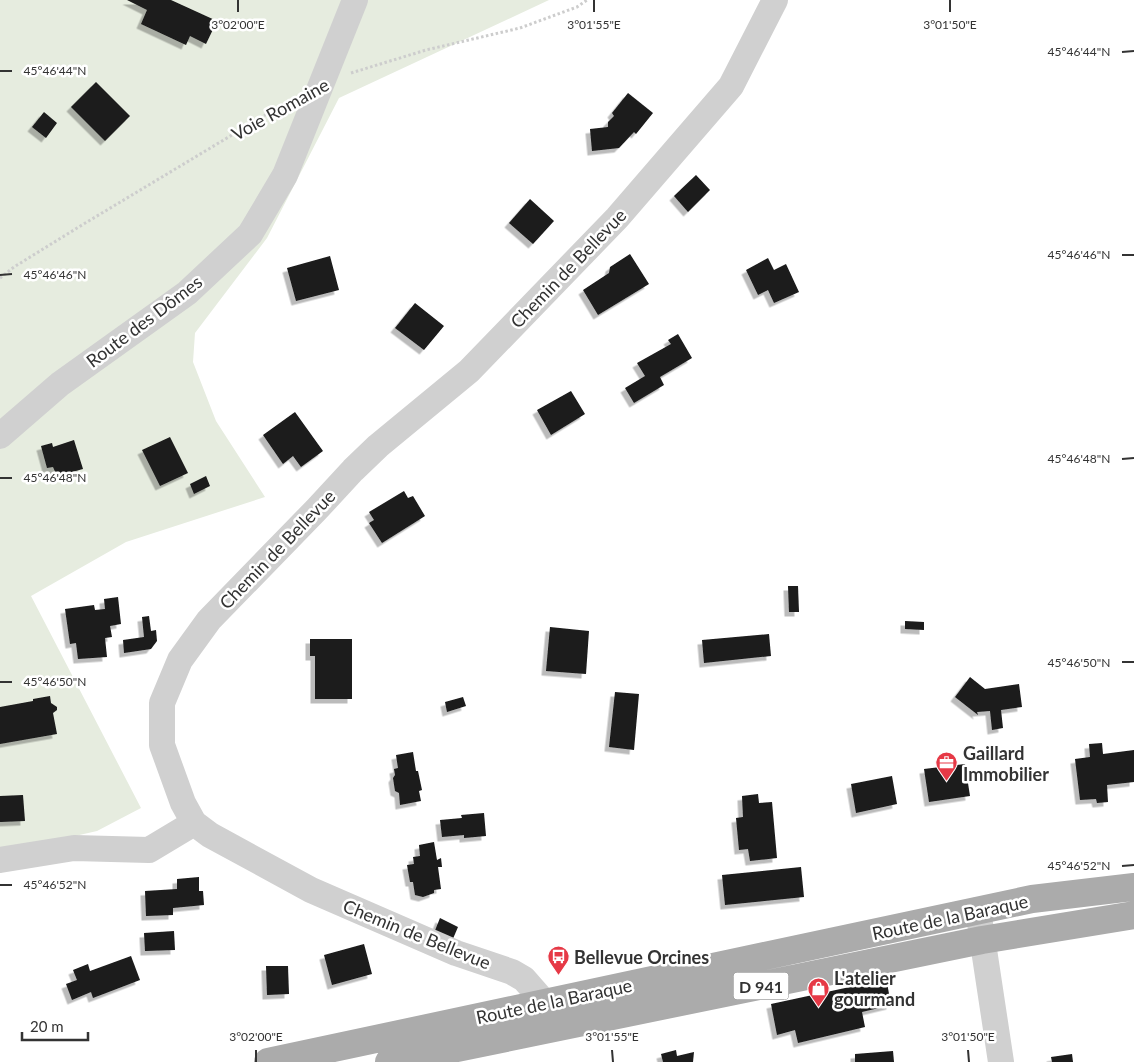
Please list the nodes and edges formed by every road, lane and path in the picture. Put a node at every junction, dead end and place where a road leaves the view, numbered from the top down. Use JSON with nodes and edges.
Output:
{"nodes":[{"id":1,"x":355,"y":0,"type":"edge"},
{"id":2,"x":586,"y":0,"type":"edge"},
{"id":3,"x":775,"y":0,"type":"edge"},
{"id":4,"x":323,"y":81,"type":"junction"},
{"id":5,"x":290,"y":101,"type":"dead end"},
{"id":6,"x":0,"y":278,"type":"edge"},
{"id":7,"x":0,"y":436,"type":"edge"},
{"id":8,"x":194,"y":823,"type":"junction"},
{"id":9,"x":0,"y":860,"type":"edge"},
{"id":10,"x":1134,"y":887,"type":"edge"},
{"id":11,"x":978,"y":910,"type":"junction"},
{"id":12,"x":1134,"y":915,"type":"edge"},
{"id":13,"x":982,"y":940,"type":"junction"},
{"id":14,"x":545,"y":1003,"type":"junction"},
{"id":15,"x":557,"y":1028,"type":"junction"},
{"id":16,"x":268,"y":1062,"type":"edge"},
{"id":17,"x":389,"y":1062,"type":"edge"},
{"id":18,"x":1001,"y":1062,"type":"edge"}],
"edges":[{"from":1,"to":4,"type":"street","name":"Route des Dômes"},
{"from":2,"to":4,"type":"path","name":"Voie Romaine"},
{"from":3,"to":8,"type":"street","name":"Chemin de Bellevue"},
{"from":4,"to":7,"type":"street","name":"Route des Dômes"},
{"from":5,"to":6,"type":"path","name":"Voie Romaine"},
{"from":8,"to":9,"type":"street"},
{"from":8,"to":14,"type":"street","name":"Chemin de Bellevue"},
{"from":10,"to":11,"type":"main road","name":"Route de la Baraque","number":"D 941"},
{"from":11,"to":13,"type":"street"},
{"from":11,"to":14,"type":"main road","name":"Route de la Baraque","number":"D 941"},
{"from":12,"to":13,"type":"main road","name":"Route de la Baraque","number":"D 941"},
{"from":13,"to":15,"type":"main road","name":"Route de la Baraque","number":"D 941"},
{"from":13,"to":18,"type":"street"},
{"from":14,"to":15,"type":"street","name":"Chemin de Bellevue"},
{"from":14,"to":16,"type":"main road","name":"Route de la Baraque","number":"D 941"},
{"from":15,"to":17,"type":"main road","name":"Route de la Baraque","number":"D 941"}]}
